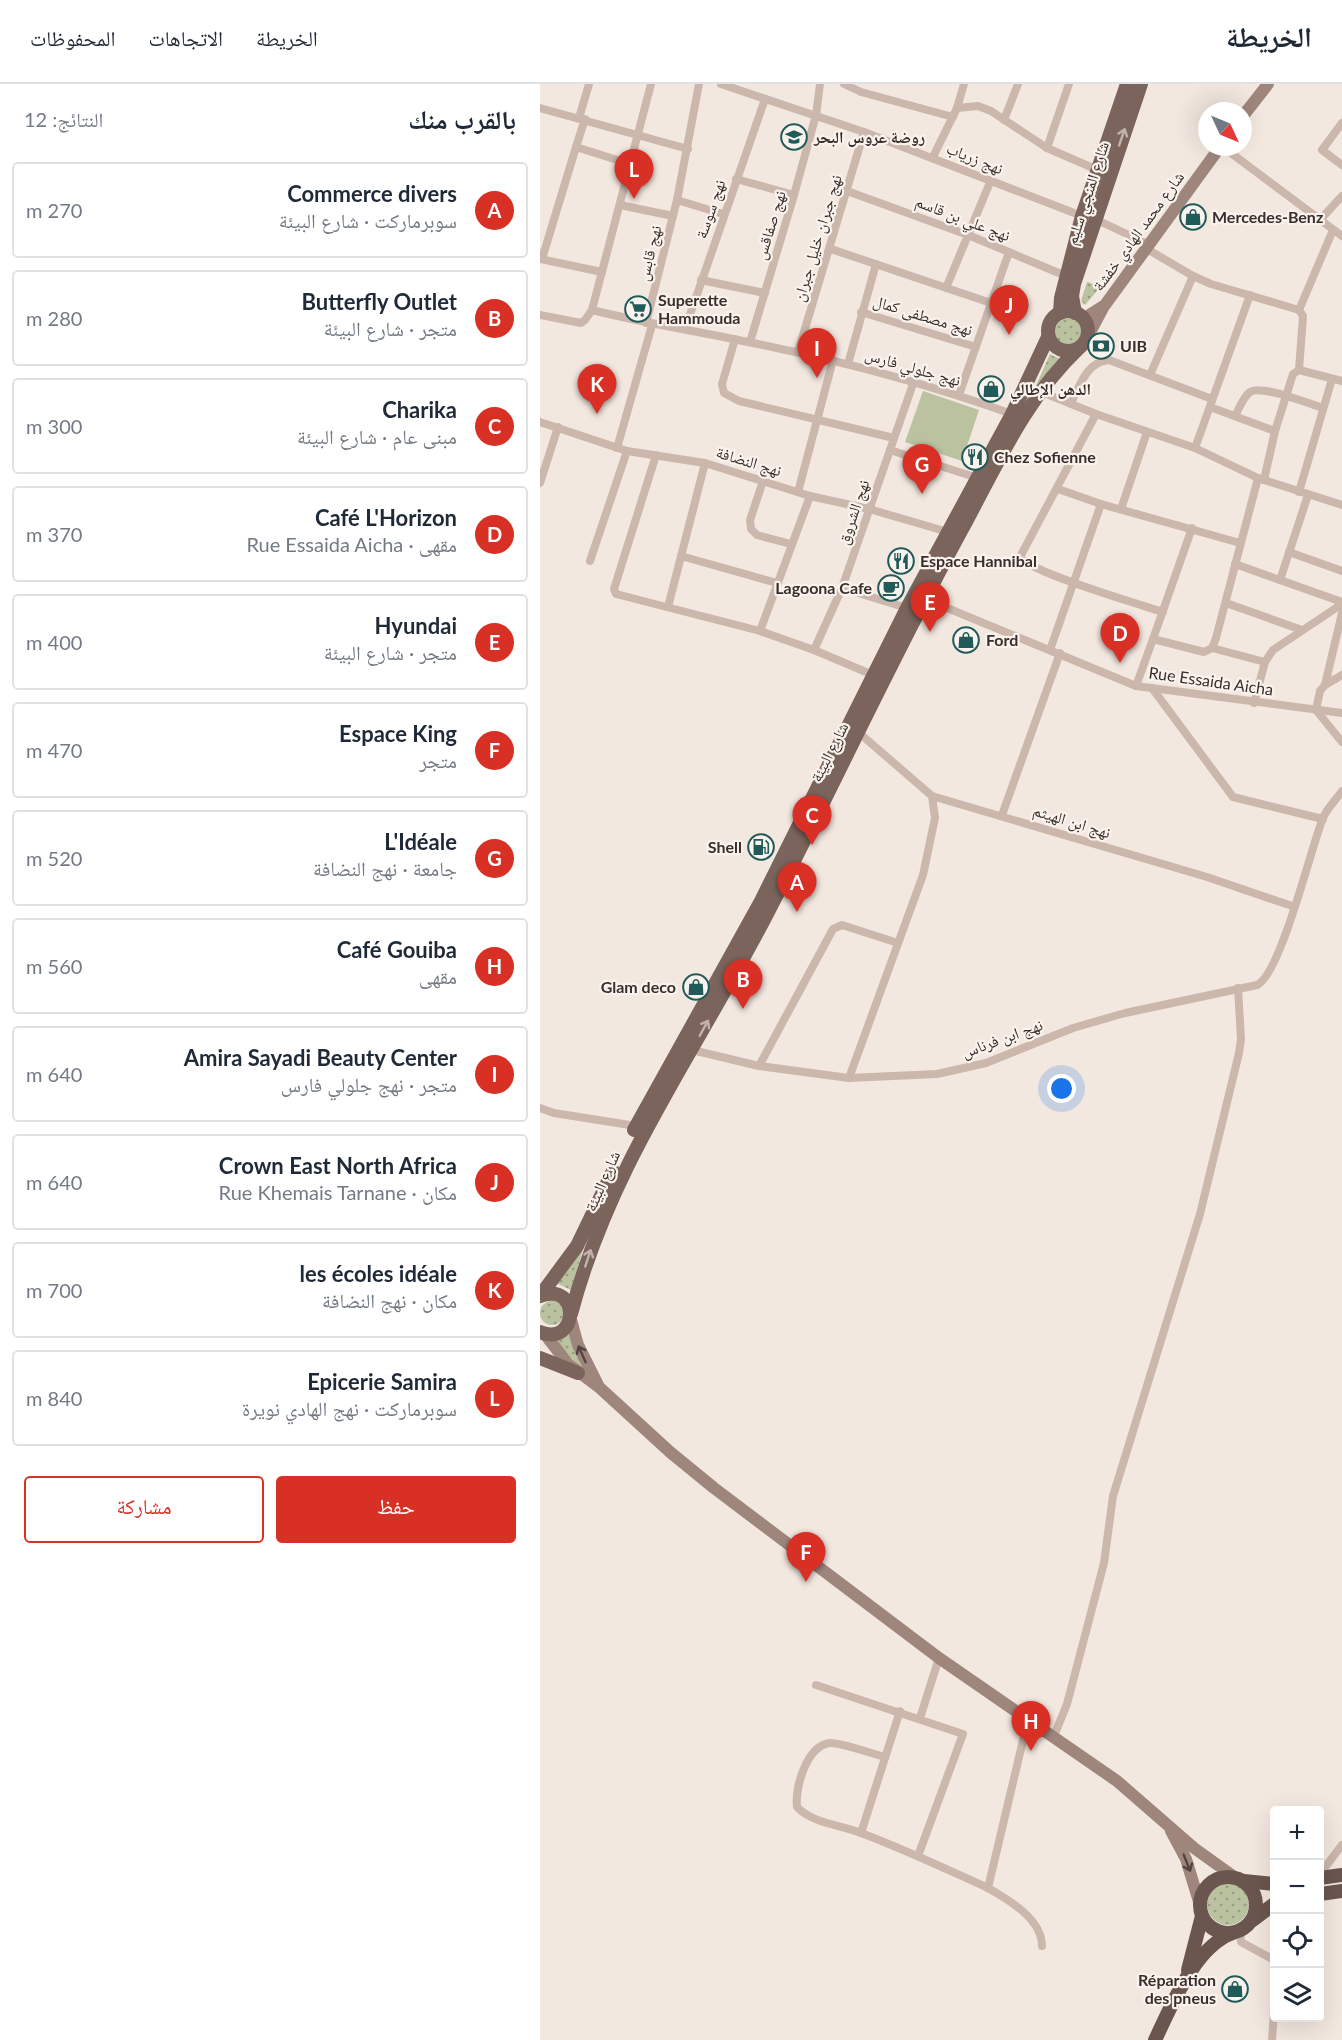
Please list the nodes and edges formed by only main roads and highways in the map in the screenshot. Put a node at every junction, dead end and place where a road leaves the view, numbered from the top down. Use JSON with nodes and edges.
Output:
{"nodes":[{"id":1,"x":1127,"y":84,"type":"edge"},
{"id":2,"x":1141,"y":84,"type":"edge"},
{"id":3,"x":1268,"y":84,"type":"edge"},
{"id":4,"x":1252,"y":104,"type":"edge"},
{"id":5,"x":1214,"y":156,"type":"edge"},
{"id":6,"x":1102,"y":172,"type":"junction"},
{"id":7,"x":1088,"y":217,"type":"junction"},
{"id":8,"x":1105,"y":305,"type":"junction"},
{"id":9,"x":1060,"y":313,"type":"junction"},
{"id":10,"x":1078,"y":315,"type":"junction"},
{"id":11,"x":1048,"y":337,"type":"junction"},
{"id":12,"x":1083,"y":343,"type":"junction"},
{"id":13,"x":920,"y":596,"type":"junction"},
{"id":14,"x":685,"y":1048,"type":"junction"},
{"id":15,"x":540,"y":1296,"type":"edge"},
{"id":16,"x":571,"y":1315,"type":"junction"},
{"id":17,"x":541,"y":1334,"type":"edge"},
{"id":18,"x":540,"y":1358,"type":"edge"},
{"id":19,"x":578,"y":1373,"type":"junction"},
{"id":20,"x":600,"y":1388,"type":"junction"},
{"id":21,"x":1167,"y":1824,"type":"junction"},
{"id":22,"x":1342,"y":1875,"type":"edge"},
{"id":23,"x":1324,"y":1877,"type":"edge"},
{"id":24,"x":1239,"y":1879,"type":"junction"},
{"id":25,"x":1270,"y":1883,"type":"edge"},
{"id":26,"x":1342,"y":1891,"type":"edge"},
{"id":27,"x":1324,"y":1893,"type":"edge"},
{"id":28,"x":1270,"y":1908,"type":"edge"},
{"id":29,"x":1201,"y":1910,"type":"junction"},
{"id":30,"x":1252,"y":1921,"type":"junction"},
{"id":31,"x":1239,"y":1931,"type":"junction"},
{"id":32,"x":1184,"y":1983,"type":"junction"},
{"id":33,"x":1155,"y":2040,"type":"edge"}],
"edges":[{"from":1,"to":6,"type":"main road","name":"شارع المنجي سليم"},
{"from":6,"to":2,"type":"main road","name":"شارع المنجي سليم","one_way":true},
{"from":3,"to":4,"type":"main road"},
{"from":5,"to":8,"type":"main road","name":"شارع محمد الهادي خفشة"},
{"from":6,"to":7,"type":"main road","name":"شارع المنجي سليم"},
{"from":7,"to":9,"type":"main road","name":"شارع المنجي سليم"},
{"from":7,"to":10,"type":"main road","name":"شارع المنجي سليم"},
{"from":8,"to":10,"type":"main road"},
{"from":8,"to":12,"type":"main road","name":"شارع محمد الهادي خفشة"},
{"from":9,"to":10,"type":"main road"},
{"from":9,"to":11,"type":"main road"},
{"from":10,"to":12,"type":"main road"},
{"from":11,"to":12,"type":"main road"},
{"from":11,"to":13,"type":"main road","name":"شارع البيئة"},
{"from":12,"to":13,"type":"main road","name":"شارع البيئة"},
{"from":14,"to":13,"type":"main road","name":"شارع البيئة","one_way":true},
{"from":13,"to":14,"type":"main road","name":"شارع البيئة"},
{"from":14,"to":15,"type":"main road","name":"شارع البيئة"},
{"from":16,"to":14,"type":"main road","name":"شارع البيئة","one_way":true},
{"from":15,"to":16,"type":"main road"},
{"from":16,"to":17,"type":"main road"},
{"from":20,"to":16,"type":"main road","one_way":true},
{"from":17,"to":19,"type":"main road"},
{"from":18,"to":19,"type":"main road"},
{"from":19,"to":20,"type":"main road"},
{"from":20,"to":21,"type":"main road"},
{"from":21,"to":24,"type":"main road"},
{"from":21,"to":29,"type":"main road","one_way":true},
{"from":22,"to":23,"type":"highway"},
{"from":24,"to":25,"type":"highway"},
{"from":24,"to":29,"type":"highway"},
{"from":24,"to":30,"type":"highway"},
{"from":26,"to":27,"type":"highway"},
{"from":28,"to":30,"type":"highway"},
{"from":29,"to":31,"type":"highway"},
{"from":29,"to":32,"type":"highway"},
{"from":30,"to":31,"type":"highway"},
{"from":31,"to":32,"type":"highway"},
{"from":32,"to":33,"type":"highway"}]}
